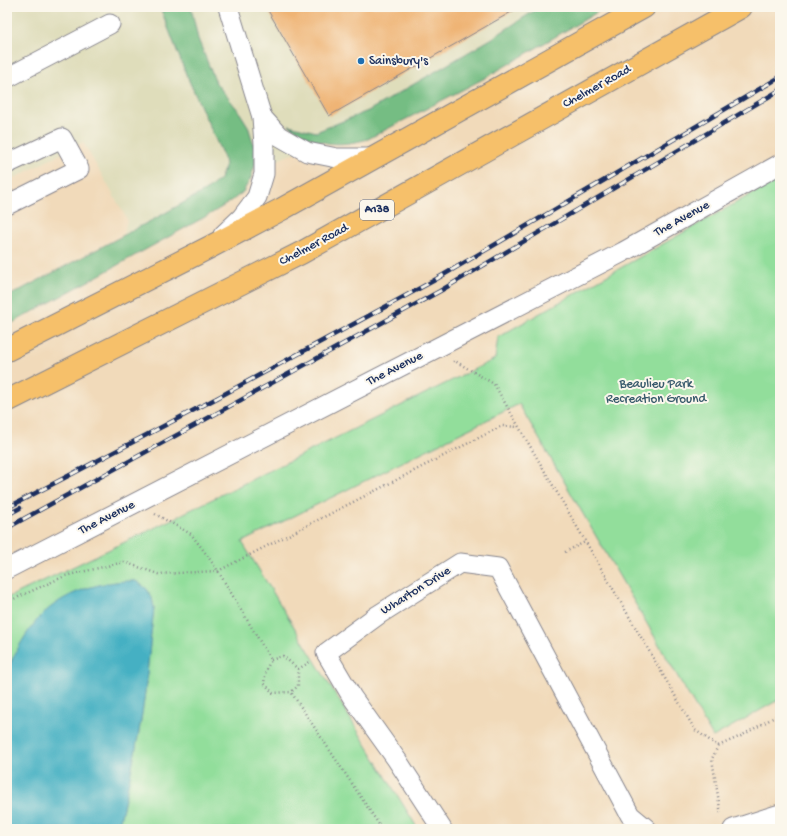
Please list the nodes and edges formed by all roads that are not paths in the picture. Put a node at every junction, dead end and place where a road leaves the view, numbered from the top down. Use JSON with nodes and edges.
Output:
{"nodes":[{"id":1,"x":228,"y":7,"type":"edge"},
{"id":2,"x":644,"y":7,"type":"edge"},
{"id":3,"x":741,"y":7,"type":"edge"},
{"id":4,"x":110,"y":24,"type":"dead end"},
{"id":5,"x":7,"y":78,"type":"edge"},
{"id":6,"x":262,"y":117,"type":"junction"},
{"id":7,"x":371,"y":158,"type":"junction"},
{"id":8,"x":7,"y":164,"type":"edge"},
{"id":9,"x":780,"y":164,"type":"edge"},
{"id":10,"x":7,"y":205,"type":"edge"},
{"id":11,"x":210,"y":247,"type":"junction"},
{"id":12,"x":7,"y":350,"type":"edge"},
{"id":13,"x":7,"y":401,"type":"edge"},
{"id":14,"x":7,"y":569,"type":"edge"},
{"id":15,"x":780,"y":814,"type":"edge"},
{"id":16,"x":727,"y":825,"type":"edge"},
{"id":17,"x":442,"y":829,"type":"edge"},
{"id":18,"x":647,"y":829,"type":"edge"}],
"edges":[{"from":1,"to":6,"type":"street"},
{"from":2,"to":7,"type":"main road"},
{"from":3,"to":13,"type":"main road","name":"Chelmer Road","number":"A138"},
{"from":4,"to":5,"type":"street"},
{"from":6,"to":7,"type":"street"},
{"from":6,"to":11,"type":"street"},
{"from":7,"to":11,"type":"main road"},
{"from":8,"to":10,"type":"street"},
{"from":9,"to":14,"type":"street","name":"The Avenue"},
{"from":11,"to":12,"type":"main road"},
{"from":15,"to":16,"type":"street"},
{"from":17,"to":18,"type":"street","name":"Wharton Drive"}]}
